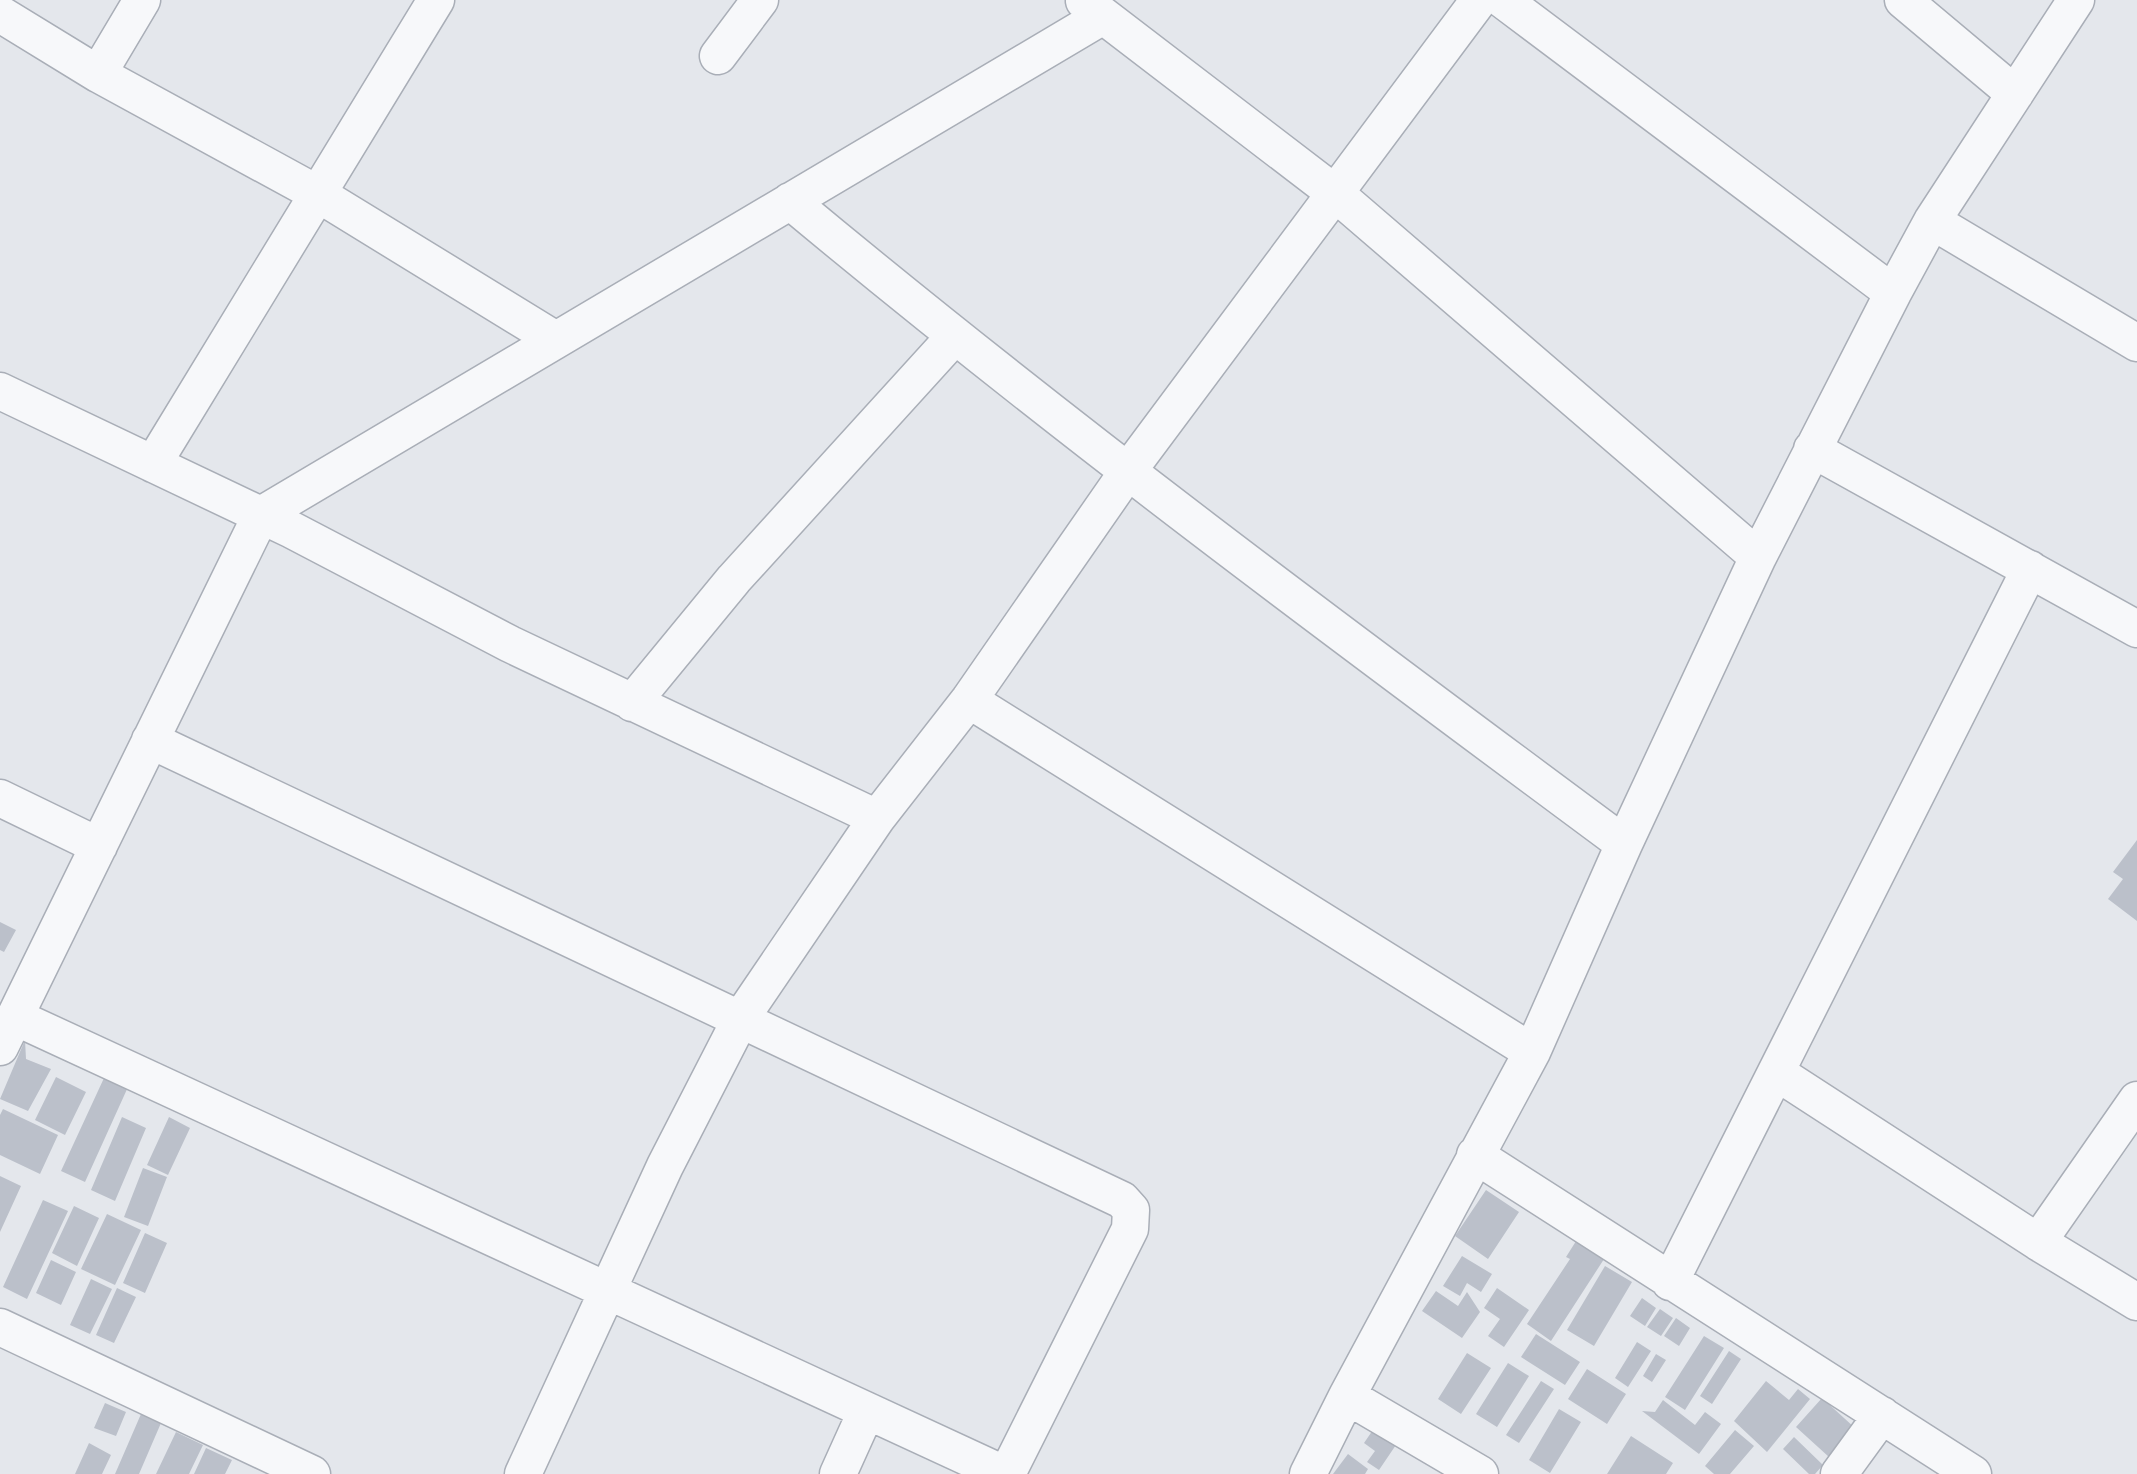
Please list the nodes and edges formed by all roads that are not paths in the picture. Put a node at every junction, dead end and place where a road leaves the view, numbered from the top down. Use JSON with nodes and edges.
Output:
{"nodes":[{"id":1,"x":142,"y":0,"type":"edge"},
{"id":2,"x":436,"y":0,"type":"edge"},
{"id":3,"x":760,"y":0,"type":"edge"},
{"id":4,"x":1479,"y":0,"type":"edge"},
{"id":5,"x":1503,"y":0,"type":"edge"},
{"id":6,"x":1903,"y":0,"type":"edge"},
{"id":7,"x":2076,"y":0,"type":"edge"},
{"id":8,"x":1093,"y":8,"type":"edge"},
{"id":9,"x":0,"y":14,"type":"edge"},
{"id":10,"x":718,"y":56,"type":"dead end"},
{"id":11,"x":98,"y":74,"type":"junction"},
{"id":12,"x":2015,"y":94,"type":"junction"},
{"id":13,"x":318,"y":194,"type":"junction"},
{"id":14,"x":1336,"y":194,"type":"junction"},
{"id":15,"x":790,"y":201,"type":"junction"},
{"id":16,"x":1932,"y":221,"type":"junction"},
{"id":17,"x":1893,"y":293,"type":"junction"},
{"id":18,"x":954,"y":337,"type":"junction"},
{"id":19,"x":556,"y":340,"type":"junction"},
{"id":20,"x":2137,"y":343,"type":"edge"},
{"id":21,"x":0,"y":391,"type":"edge"},
{"id":22,"x":1812,"y":449,"type":"junction"},
{"id":23,"x":153,"y":464,"type":"junction"},
{"id":24,"x":1128,"y":471,"type":"junction"},
{"id":25,"x":261,"y":515,"type":"junction"},
{"id":26,"x":1758,"y":557,"type":"junction"},
{"id":27,"x":2030,"y":569,"type":"junction"},
{"id":28,"x":2137,"y":629,"type":"edge"},
{"id":29,"x":969,"y":700,"type":"junction"},
{"id":30,"x":632,"y":703,"type":"junction"},
{"id":31,"x":150,"y":740,"type":"junction"},
{"id":32,"x":0,"y":798,"type":"edge"},
{"id":33,"x":877,"y":818,"type":"junction"},
{"id":34,"x":1624,"y":844,"type":"junction"},
{"id":35,"x":99,"y":846,"type":"junction"},
{"id":36,"x":741,"y":1018,"type":"junction"},
{"id":37,"x":7,"y":1032,"type":"edge"},
{"id":38,"x":1532,"y":1052,"type":"junction"},
{"id":39,"x":1776,"y":1072,"type":"junction"},
{"id":40,"x":2137,"y":1100,"type":"edge"},
{"id":41,"x":1475,"y":1155,"type":"junction"},
{"id":42,"x":2038,"y":1242,"type":"junction"},
{"id":43,"x":1670,"y":1282,"type":"junction"},
{"id":44,"x":607,"y":1292,"type":"junction"},
{"id":45,"x":2137,"y":1302,"type":"edge"},
{"id":46,"x":0,"y":1327,"type":"edge"},
{"id":47,"x":1347,"y":1396,"type":"junction"},
{"id":48,"x":866,"y":1412,"type":"junction"},
{"id":49,"x":1882,"y":1415,"type":"junction"},
{"id":50,"x":312,"y":1474,"type":"edge"},
{"id":51,"x":523,"y":1474,"type":"edge"},
{"id":52,"x":838,"y":1474,"type":"edge"},
{"id":53,"x":1006,"y":1474,"type":"edge"},
{"id":54,"x":1308,"y":1474,"type":"edge"},
{"id":55,"x":1480,"y":1474,"type":"edge"},
{"id":56,"x":1839,"y":1474,"type":"edge"},
{"id":57,"x":1973,"y":1474,"type":"edge"}],
"edges":[{"from":1,"to":11,"type":"street"},
{"from":2,"to":13,"type":"street"},
{"from":3,"to":10,"type":"street"},
{"from":4,"to":14,"type":"street"},
{"from":5,"to":17,"type":"street"},
{"from":6,"to":12,"type":"street"},
{"from":7,"to":12,"type":"street"},
{"from":8,"to":14,"type":"street"},
{"from":8,"to":15,"type":"street"},
{"from":9,"to":11,"type":"street"},
{"from":11,"to":13,"type":"street"},
{"from":12,"to":16,"type":"street"},
{"from":13,"to":19,"type":"street"},
{"from":13,"to":23,"type":"street"},
{"from":14,"to":24,"type":"street"},
{"from":14,"to":26,"type":"street"},
{"from":15,"to":18,"type":"street"},
{"from":15,"to":19,"type":"street"},
{"from":16,"to":17,"type":"street"},
{"from":16,"to":20,"type":"street"},
{"from":17,"to":22,"type":"street"},
{"from":18,"to":24,"type":"street"},
{"from":18,"to":30,"type":"street"},
{"from":19,"to":25,"type":"street"},
{"from":21,"to":23,"type":"street"},
{"from":22,"to":26,"type":"street"},
{"from":22,"to":27,"type":"street"},
{"from":23,"to":25,"type":"street"},
{"from":24,"to":29,"type":"street"},
{"from":24,"to":34,"type":"street"},
{"from":25,"to":30,"type":"street"},
{"from":25,"to":31,"type":"street"},
{"from":26,"to":34,"type":"street"},
{"from":27,"to":28,"type":"street"},
{"from":27,"to":39,"type":"street"},
{"from":29,"to":33,"type":"street"},
{"from":29,"to":38,"type":"street"},
{"from":30,"to":33,"type":"street"},
{"from":31,"to":35,"type":"street"},
{"from":31,"to":36,"type":"street"},
{"from":32,"to":35,"type":"street"},
{"from":33,"to":36,"type":"street"},
{"from":34,"to":38,"type":"street"},
{"from":35,"to":37,"type":"street"},
{"from":36,"to":44,"type":"street"},
{"from":36,"to":53,"type":"street"},
{"from":37,"to":44,"type":"street"},
{"from":38,"to":41,"type":"street"},
{"from":39,"to":42,"type":"street"},
{"from":39,"to":43,"type":"street"},
{"from":40,"to":42,"type":"street"},
{"from":41,"to":43,"type":"street"},
{"from":41,"to":47,"type":"street"},
{"from":42,"to":45,"type":"street"},
{"from":43,"to":49,"type":"street"},
{"from":44,"to":48,"type":"street"},
{"from":44,"to":51,"type":"street"},
{"from":46,"to":50,"type":"street"},
{"from":47,"to":54,"type":"street"},
{"from":47,"to":55,"type":"street"},
{"from":48,"to":52,"type":"street"},
{"from":48,"to":53,"type":"street"},
{"from":49,"to":56,"type":"street"},
{"from":49,"to":57,"type":"street"}]}
